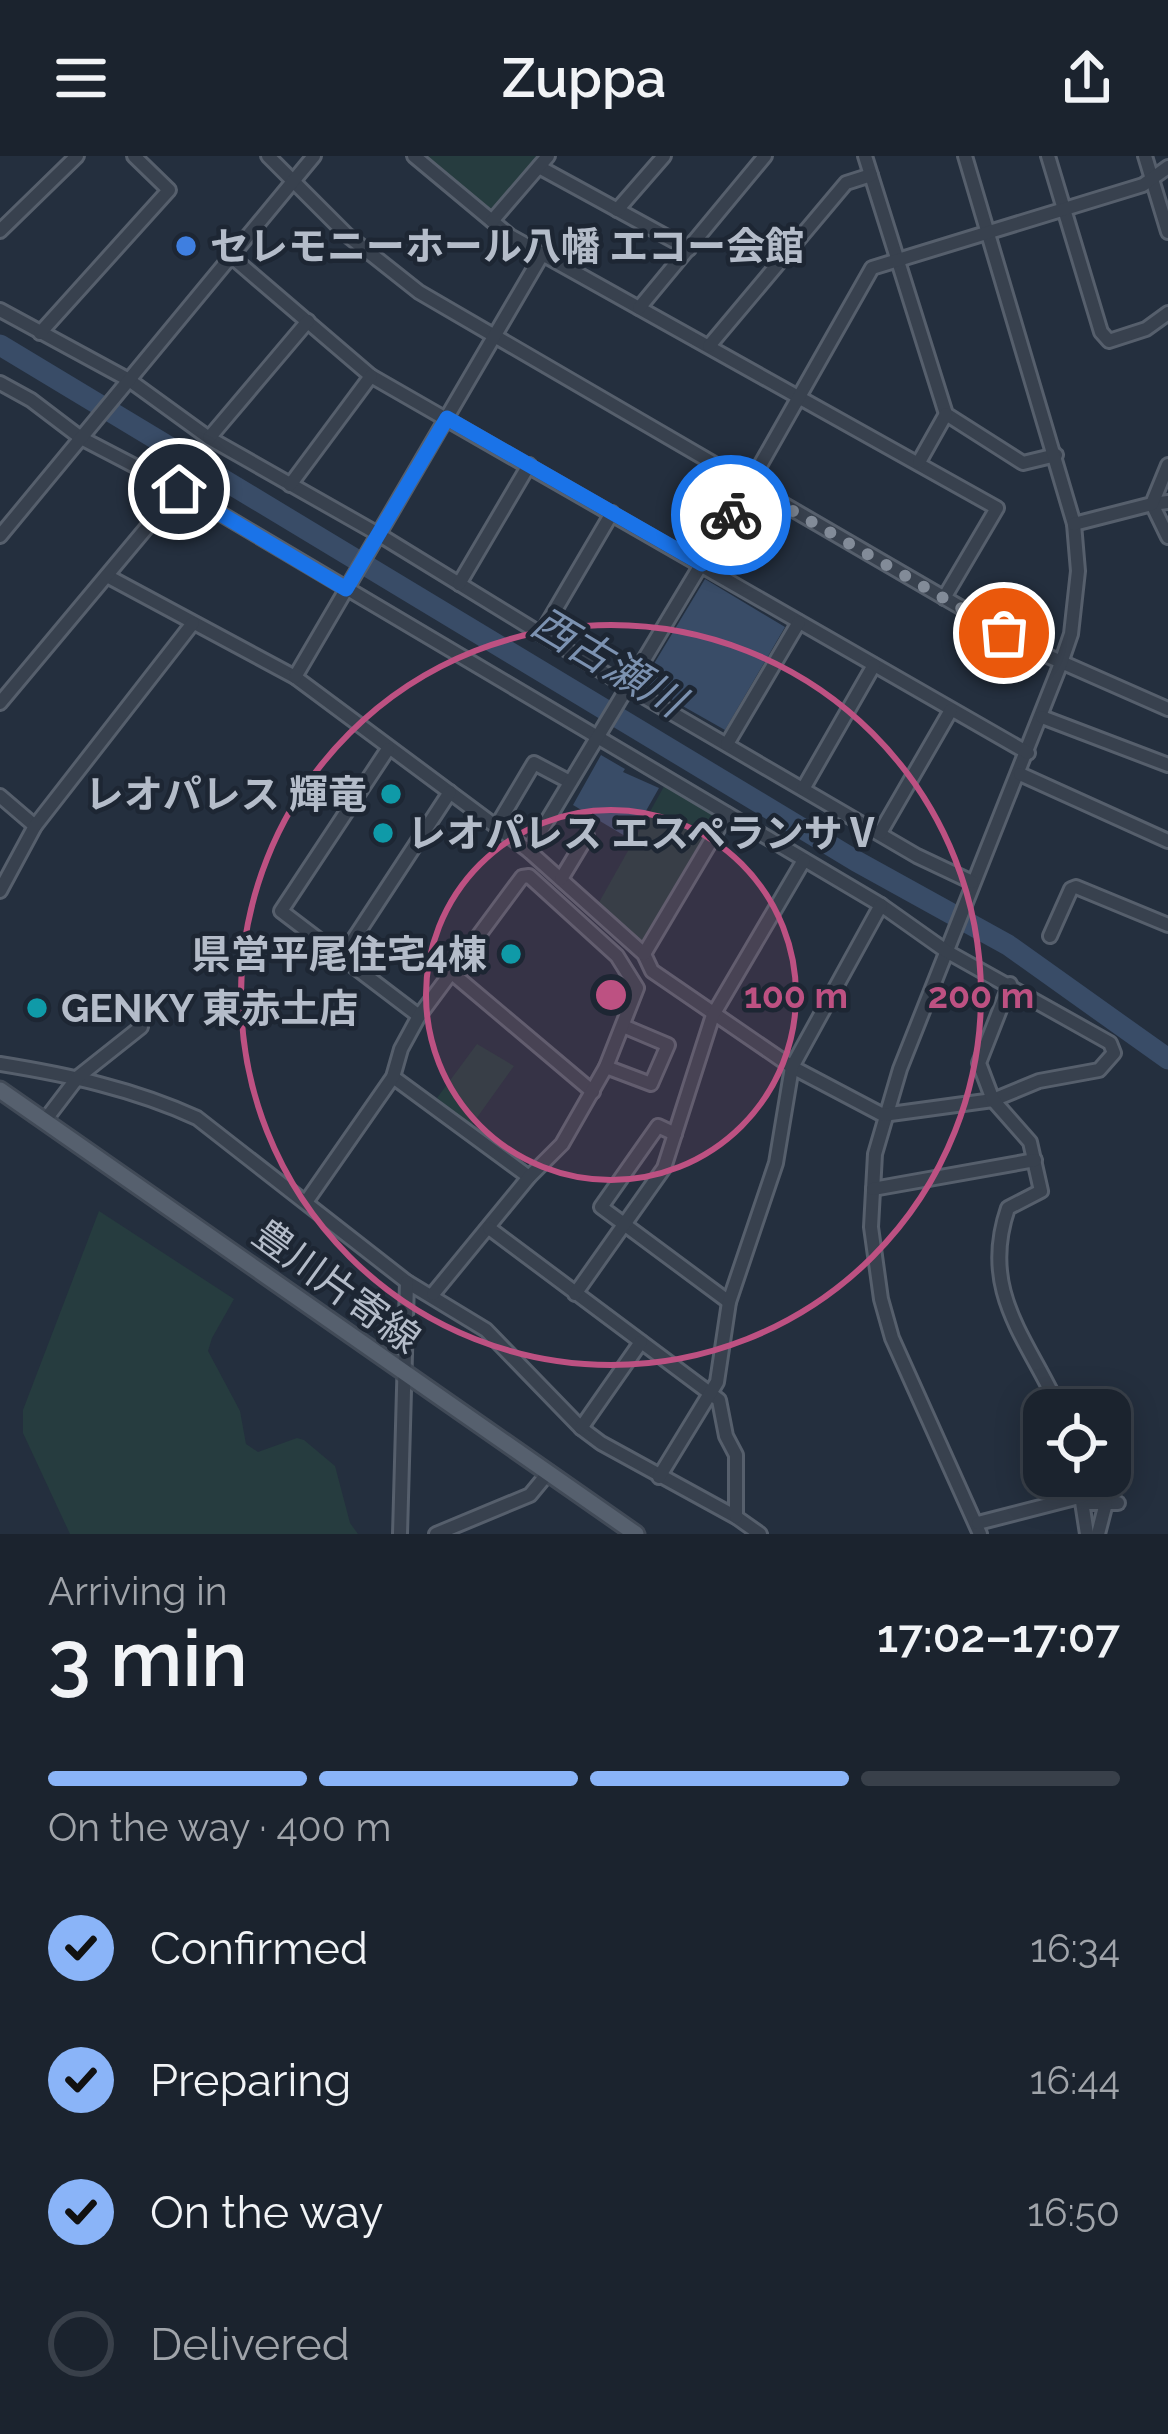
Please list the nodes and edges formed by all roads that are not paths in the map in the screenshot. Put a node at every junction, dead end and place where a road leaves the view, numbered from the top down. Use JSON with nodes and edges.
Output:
{"nodes":[{"id":1,"x":77,"y":156,"type":"edge"},
{"id":2,"x":134,"y":156,"type":"edge"},
{"id":3,"x":268,"y":156,"type":"edge"},
{"id":4,"x":314,"y":156,"type":"edge"},
{"id":5,"x":414,"y":156,"type":"edge"},
{"id":6,"x":664,"y":156,"type":"edge"},
{"id":7,"x":765,"y":156,"type":"edge"},
{"id":8,"x":865,"y":156,"type":"edge"},
{"id":9,"x":965,"y":156,"type":"edge"},
{"id":10,"x":1048,"y":156,"type":"edge"},
{"id":11,"x":1145,"y":156,"type":"edge"},
{"id":12,"x":543,"y":161,"type":"edge"},
{"id":13,"x":1168,"y":167,"type":"edge"},
{"id":14,"x":871,"y":176,"type":"junction"},
{"id":15,"x":1152,"y":179,"type":"junction"},
{"id":16,"x":292,"y":181,"type":"junction"},
{"id":17,"x":1064,"y":208,"type":"junction"},
{"id":18,"x":616,"y":210,"type":"junction"},
{"id":19,"x":492,"y":221,"type":"junction"},
{"id":20,"x":0,"y":232,"type":"edge"},
{"id":21,"x":1168,"y":232,"type":"edge"},
{"id":22,"x":989,"y":233,"type":"junction"},
{"id":23,"x":689,"y":249,"type":"junction"},
{"id":24,"x":543,"y":253,"type":"junction"},
{"id":25,"x":232,"y":257,"type":"junction"},
{"id":26,"x":897,"y":260,"type":"junction"},
{"id":27,"x":639,"y":308,"type":"junction"},
{"id":28,"x":0,"y":310,"type":"edge"},
{"id":29,"x":1168,"y":313,"type":"edge"},
{"id":30,"x":308,"y":321,"type":"junction"},
{"id":31,"x":40,"y":333,"type":"junction"},
{"id":32,"x":494,"y":338,"type":"junction"},
{"id":33,"x":709,"y":346,"type":"junction"},
{"id":34,"x":371,"y":376,"type":"junction"},
{"id":35,"x":129,"y":380,"type":"junction"},
{"id":36,"x":0,"y":383,"type":"edge"},
{"id":37,"x":799,"y":396,"type":"junction"},
{"id":38,"x":946,"y":414,"type":"junction"},
{"id":39,"x":447,"y":418,"type":"junction"},
{"id":40,"x":81,"y":438,"type":"junction"},
{"id":41,"x":209,"y":438,"type":"junction"},
{"id":42,"x":1056,"y":455,"type":"junction"},
{"id":43,"x":919,"y":462,"type":"junction"},
{"id":44,"x":530,"y":465,"type":"junction"},
{"id":45,"x":1168,"y":465,"type":"edge"},
{"id":46,"x":290,"y":485,"type":"junction"},
{"id":47,"x":748,"y":485,"type":"junction"},
{"id":48,"x":179,"y":489,"type":"junction"},
{"id":49,"x":1168,"y":502,"type":"edge"},
{"id":50,"x":1152,"y":504,"type":"junction"},
{"id":51,"x":612,"y":513,"type":"junction"},
{"id":52,"x":1074,"y":524,"type":"junction"},
{"id":53,"x":0,"y":536,"type":"edge"},
{"id":54,"x":1168,"y":537,"type":"edge"},
{"id":55,"x":374,"y":539,"type":"junction"},
{"id":56,"x":702,"y":564,"type":"junction"},
{"id":57,"x":107,"y":576,"type":"junction"},
{"id":58,"x":348,"y":584,"type":"junction"},
{"id":59,"x":459,"y":584,"type":"junction"},
{"id":60,"x":944,"y":598,"type":"junction"},
{"id":61,"x":799,"y":622,"type":"junction"},
{"id":62,"x":193,"y":623,"type":"junction"},
{"id":63,"x":541,"y":634,"type":"junction"},
{"id":64,"x":1061,"y":663,"type":"junction"},
{"id":65,"x":874,"y":665,"type":"junction"},
{"id":66,"x":296,"y":677,"type":"junction"},
{"id":67,"x":626,"y":694,"type":"junction"},
{"id":68,"x":0,"y":703,"type":"edge"},
{"id":69,"x":1168,"y":709,"type":"edge"},
{"id":70,"x":951,"y":710,"type":"junction"},
{"id":71,"x":1042,"y":717,"type":"junction"},
{"id":72,"x":600,"y":734,"type":"junction"},
{"id":73,"x":727,"y":744,"type":"junction"},
{"id":74,"x":388,"y":749,"type":"junction"},
{"id":75,"x":1028,"y":753,"type":"junction"},
{"id":76,"x":1168,"y":765,"type":"edge"},
{"id":77,"x":1020,"y":774,"type":"junction"},
{"id":78,"x":570,"y":782,"type":"junction"},
{"id":79,"x":803,"y":789,"type":"junction"},
{"id":80,"x":450,"y":792,"type":"junction"},
{"id":81,"x":0,"y":796,"type":"edge"},
{"id":82,"x":727,"y":814,"type":"junction"},
{"id":83,"x":35,"y":826,"type":"junction"},
{"id":84,"x":496,"y":827,"type":"junction"},
{"id":85,"x":880,"y":833,"type":"junction"},
{"id":86,"x":587,"y":836,"type":"dead end"},
{"id":87,"x":1168,"y":841,"type":"edge"},
{"id":88,"x":529,"y":851,"type":"junction"},
{"id":89,"x":804,"y":860,"type":"junction"},
{"id":90,"x":561,"y":880,"type":"junction"},
{"id":91,"x":973,"y":882,"type":"junction"},
{"id":92,"x":0,"y":890,"type":"edge"},
{"id":93,"x":881,"y":905,"type":"junction"},
{"id":94,"x":1168,"y":925,"type":"edge"},
{"id":95,"x":1050,"y":936,"type":"dead end"},
{"id":96,"x":946,"y":951,"type":"junction"},
{"id":97,"x":644,"y":954,"type":"junction"},
{"id":98,"x":342,"y":956,"type":"junction"},
{"id":99,"x":452,"y":973,"type":"junction"},
{"id":100,"x":1010,"y":984,"type":"junction"},
{"id":101,"x":713,"y":1015,"type":"junction"},
{"id":102,"x":419,"y":1016,"type":"junction"},
{"id":103,"x":623,"y":1026,"type":"junction"},
{"id":104,"x":141,"y":1027,"type":"dead end"},
{"id":105,"x":0,"y":1064,"type":"edge"},
{"id":106,"x":606,"y":1067,"type":"junction"},
{"id":107,"x":792,"y":1067,"type":"junction"},
{"id":108,"x":78,"y":1077,"type":"junction"},
{"id":109,"x":393,"y":1077,"type":"junction"},
{"id":110,"x":0,"y":1090,"type":"edge"},
{"id":111,"x":593,"y":1092,"type":"junction"},
{"id":112,"x":993,"y":1100,"type":"junction"},
{"id":113,"x":884,"y":1115,"type":"junction"},
{"id":114,"x":46,"y":1119,"type":"junction"},
{"id":115,"x":675,"y":1134,"type":"junction"},
{"id":116,"x":1035,"y":1160,"type":"junction"},
{"id":117,"x":529,"y":1178,"type":"junction"},
{"id":118,"x":873,"y":1189,"type":"junction"},
{"id":119,"x":306,"y":1202,"type":"junction"},
{"id":120,"x":626,"y":1224,"type":"junction"},
{"id":121,"x":489,"y":1228,"type":"junction"},
{"id":122,"x":407,"y":1282,"type":"junction"},
{"id":123,"x":433,"y":1294,"type":"junction"},
{"id":124,"x":575,"y":1294,"type":"junction"},
{"id":125,"x":729,"y":1302,"type":"junction"},
{"id":126,"x":640,"y":1342,"type":"junction"},
{"id":127,"x":406,"y":1376,"type":"junction"},
{"id":128,"x":1048,"y":1389,"type":"edge"},
{"id":129,"x":711,"y":1392,"type":"junction"},
{"id":130,"x":581,"y":1427,"type":"junction"},
{"id":131,"x":549,"y":1472,"type":"junction"},
{"id":132,"x":658,"y":1477,"type":"junction"},
{"id":133,"x":1084,"y":1499,"type":"junction"},
{"id":134,"x":736,"y":1516,"type":"junction"},
{"id":135,"x":979,"y":1528,"type":"edge"},
{"id":136,"x":400,"y":1534,"type":"edge"},
{"id":137,"x":436,"y":1534,"type":"edge"},
{"id":138,"x":637,"y":1534,"type":"edge"},
{"id":139,"x":760,"y":1534,"type":"edge"},
{"id":140,"x":1088,"y":1534,"type":"edge"},
{"id":141,"x":1098,"y":1534,"type":"edge"}],
"edges":[{"from":1,"to":20,"type":"street"},
{"from":2,"to":31,"type":"street"},
{"from":3,"to":16,"type":"street"},
{"from":4,"to":16,"type":"street"},
{"from":5,"to":19,"type":"street"},
{"from":6,"to":18,"type":"street"},
{"from":7,"to":23,"type":"street"},
{"from":8,"to":14,"type":"street"},
{"from":9,"to":22,"type":"street"},
{"from":10,"to":17,"type":"street"},
{"from":11,"to":15,"type":"street"},
{"from":12,"to":18,"type":"street"},
{"from":12,"to":19,"type":"street"},
{"from":13,"to":15,"type":"street"},
{"from":14,"to":26,"type":"street"},
{"from":14,"to":33,"type":"street"},
{"from":15,"to":17,"type":"street"},
{"from":15,"to":21,"type":"street"},
{"from":16,"to":25,"type":"street"},
{"from":16,"to":32,"type":"street"},
{"from":17,"to":22,"type":"street"},
{"from":17,"to":29,"type":"street"},
{"from":18,"to":23,"type":"street"},
{"from":19,"to":24,"type":"street"},
{"from":22,"to":26,"type":"street"},
{"from":22,"to":42,"type":"street"},
{"from":23,"to":27,"type":"street"},
{"from":24,"to":27,"type":"street"},
{"from":24,"to":32,"type":"street"},
{"from":25,"to":30,"type":"street"},
{"from":25,"to":35,"type":"street"},
{"from":26,"to":37,"type":"street"},
{"from":26,"to":38,"type":"street"},
{"from":27,"to":33,"type":"street"},
{"from":28,"to":31,"type":"street"},
{"from":30,"to":34,"type":"street"},
{"from":30,"to":41,"type":"street"},
{"from":31,"to":35,"type":"street"},
{"from":32,"to":39,"type":"street"},
{"from":32,"to":47,"type":"street"},
{"from":33,"to":37,"type":"street"},
{"from":34,"to":39,"type":"street"},
{"from":34,"to":46,"type":"street"},
{"from":35,"to":40,"type":"street"},
{"from":35,"to":41,"type":"street"},
{"from":36,"to":40,"type":"street"},
{"from":37,"to":43,"type":"street"},
{"from":37,"to":47,"type":"street"},
{"from":38,"to":42,"type":"street"},
{"from":38,"to":43,"type":"street"},
{"from":39,"to":44,"type":"street"},
{"from":39,"to":55,"type":"street"},
{"from":40,"to":48,"type":"street"},
{"from":40,"to":53,"type":"street"},
{"from":41,"to":46,"type":"street"},
{"from":42,"to":52,"type":"street"},
{"from":43,"to":60,"type":"street"},
{"from":44,"to":51,"type":"street"},
{"from":44,"to":59,"type":"street"},
{"from":45,"to":50,"type":"street"},
{"from":46,"to":55,"type":"street"},
{"from":47,"to":56,"type":"street"},
{"from":47,"to":60,"type":"street"},
{"from":48,"to":57,"type":"street"},
{"from":48,"to":58,"type":"street"},
{"from":49,"to":50,"type":"street"},
{"from":50,"to":52,"type":"street"},
{"from":50,"to":54,"type":"street"},
{"from":51,"to":56,"type":"street"},
{"from":51,"to":63,"type":"street"},
{"from":52,"to":64,"type":"street"},
{"from":55,"to":58,"type":"street"},
{"from":55,"to":59,"type":"street"},
{"from":56,"to":61,"type":"street"},
{"from":56,"to":67,"type":"street"},
{"from":57,"to":62,"type":"street"},
{"from":57,"to":68,"type":"street"},
{"from":58,"to":66,"type":"street"},
{"from":58,"to":72,"type":"street"},
{"from":59,"to":63,"type":"street"},
{"from":60,"to":64,"type":"street"},
{"from":61,"to":65,"type":"street"},
{"from":61,"to":73,"type":"street"},
{"from":62,"to":66,"type":"street"},
{"from":62,"to":83,"type":"street"},
{"from":63,"to":67,"type":"street"},
{"from":64,"to":69,"type":"street"},
{"from":64,"to":71,"type":"street"},
{"from":65,"to":70,"type":"street"},
{"from":65,"to":79,"type":"street"},
{"from":66,"to":74,"type":"street"},
{"from":67,"to":72,"type":"street"},
{"from":67,"to":73,"type":"street"},
{"from":70,"to":75,"type":"street"},
{"from":70,"to":85,"type":"street"},
{"from":71,"to":75,"type":"street"},
{"from":71,"to":76,"type":"street"},
{"from":72,"to":78,"type":"street"},
{"from":72,"to":82,"type":"street"},
{"from":73,"to":79,"type":"street"},
{"from":74,"to":80,"type":"street"},
{"from":74,"to":98,"type":"street"},
{"from":75,"to":77,"type":"street"},
{"from":77,"to":87,"type":"street"},
{"from":77,"to":91,"type":"street"},
{"from":78,"to":84,"type":"street"},
{"from":78,"to":88,"type":"street"},
{"from":79,"to":85,"type":"street"},
{"from":80,"to":84,"type":"street"},
{"from":80,"to":98,"type":"street"},
{"from":81,"to":83,"type":"street"},
{"from":82,"to":89,"type":"street"},
{"from":82,"to":97,"type":"street"},
{"from":83,"to":92,"type":"street"},
{"from":84,"to":88,"type":"street"},
{"from":85,"to":91,"type":"street"},
{"from":86,"to":90,"type":"street"},
{"from":88,"to":90,"type":"street"},
{"from":89,"to":93,"type":"street"},
{"from":89,"to":101,"type":"street"},
{"from":90,"to":97,"type":"street"},
{"from":91,"to":96,"type":"street"},
{"from":93,"to":96,"type":"street"},
{"from":93,"to":107,"type":"street"},
{"from":94,"to":95,"type":"street"},
{"from":96,"to":100,"type":"street"},
{"from":96,"to":113,"type":"street"},
{"from":97,"to":101,"type":"street"},
{"from":98,"to":102,"type":"street"},
{"from":99,"to":102,"type":"street"},
{"from":99,"to":103,"type":"street"},
{"from":99,"to":111,"type":"street"},
{"from":100,"to":112,"type":"street"},
{"from":100,"to":112,"type":"street"},
{"from":101,"to":107,"type":"street"},
{"from":101,"to":115,"type":"street"},
{"from":102,"to":109,"type":"street"},
{"from":103,"to":106,"type":"street"},
{"from":103,"to":106,"type":"street"},
{"from":104,"to":108,"type":"street"},
{"from":105,"to":108,"type":"street"},
{"from":106,"to":111,"type":"street"},
{"from":107,"to":113,"type":"street"},
{"from":107,"to":125,"type":"street"},
{"from":108,"to":114,"type":"street"},
{"from":108,"to":119,"type":"street"},
{"from":109,"to":117,"type":"street"},
{"from":109,"to":119,"type":"street"},
{"from":110,"to":114,"type":"main road","name":"豊川片寄線"},
{"from":111,"to":117,"type":"street"},
{"from":112,"to":113,"type":"street"},
{"from":112,"to":116,"type":"street"},
{"from":113,"to":118,"type":"street"},
{"from":114,"to":127,"type":"main road","name":"豊川片寄線"},
{"from":115,"to":120,"type":"street"},
{"from":115,"to":120,"type":"street"},
{"from":116,"to":118,"type":"street"},
{"from":116,"to":128,"type":"street"},
{"from":117,"to":121,"type":"street"},
{"from":118,"to":135,"type":"street"},
{"from":119,"to":122,"type":"street"},
{"from":120,"to":124,"type":"street"},
{"from":120,"to":125,"type":"street"},
{"from":121,"to":123,"type":"street"},
{"from":121,"to":124,"type":"street"},
{"from":122,"to":123,"type":"street"},
{"from":122,"to":127,"type":"street"},
{"from":123,"to":130,"type":"street"},
{"from":124,"to":126,"type":"street"},
{"from":125,"to":129,"type":"street"},
{"from":126,"to":129,"type":"street"},
{"from":126,"to":130,"type":"street"},
{"from":127,"to":131,"type":"main road","name":"豊川片寄線"},
{"from":127,"to":136,"type":"street"},
{"from":129,"to":132,"type":"street"},
{"from":129,"to":134,"type":"street"},
{"from":130,"to":132,"type":"street"},
{"from":131,"to":137,"type":"street"},
{"from":131,"to":138,"type":"main road","name":"豊川片寄線"},
{"from":132,"to":134,"type":"street"},
{"from":133,"to":135,"type":"street"},
{"from":133,"to":140,"type":"street"},
{"from":133,"to":141,"type":"street"},
{"from":134,"to":139,"type":"street"}]}
